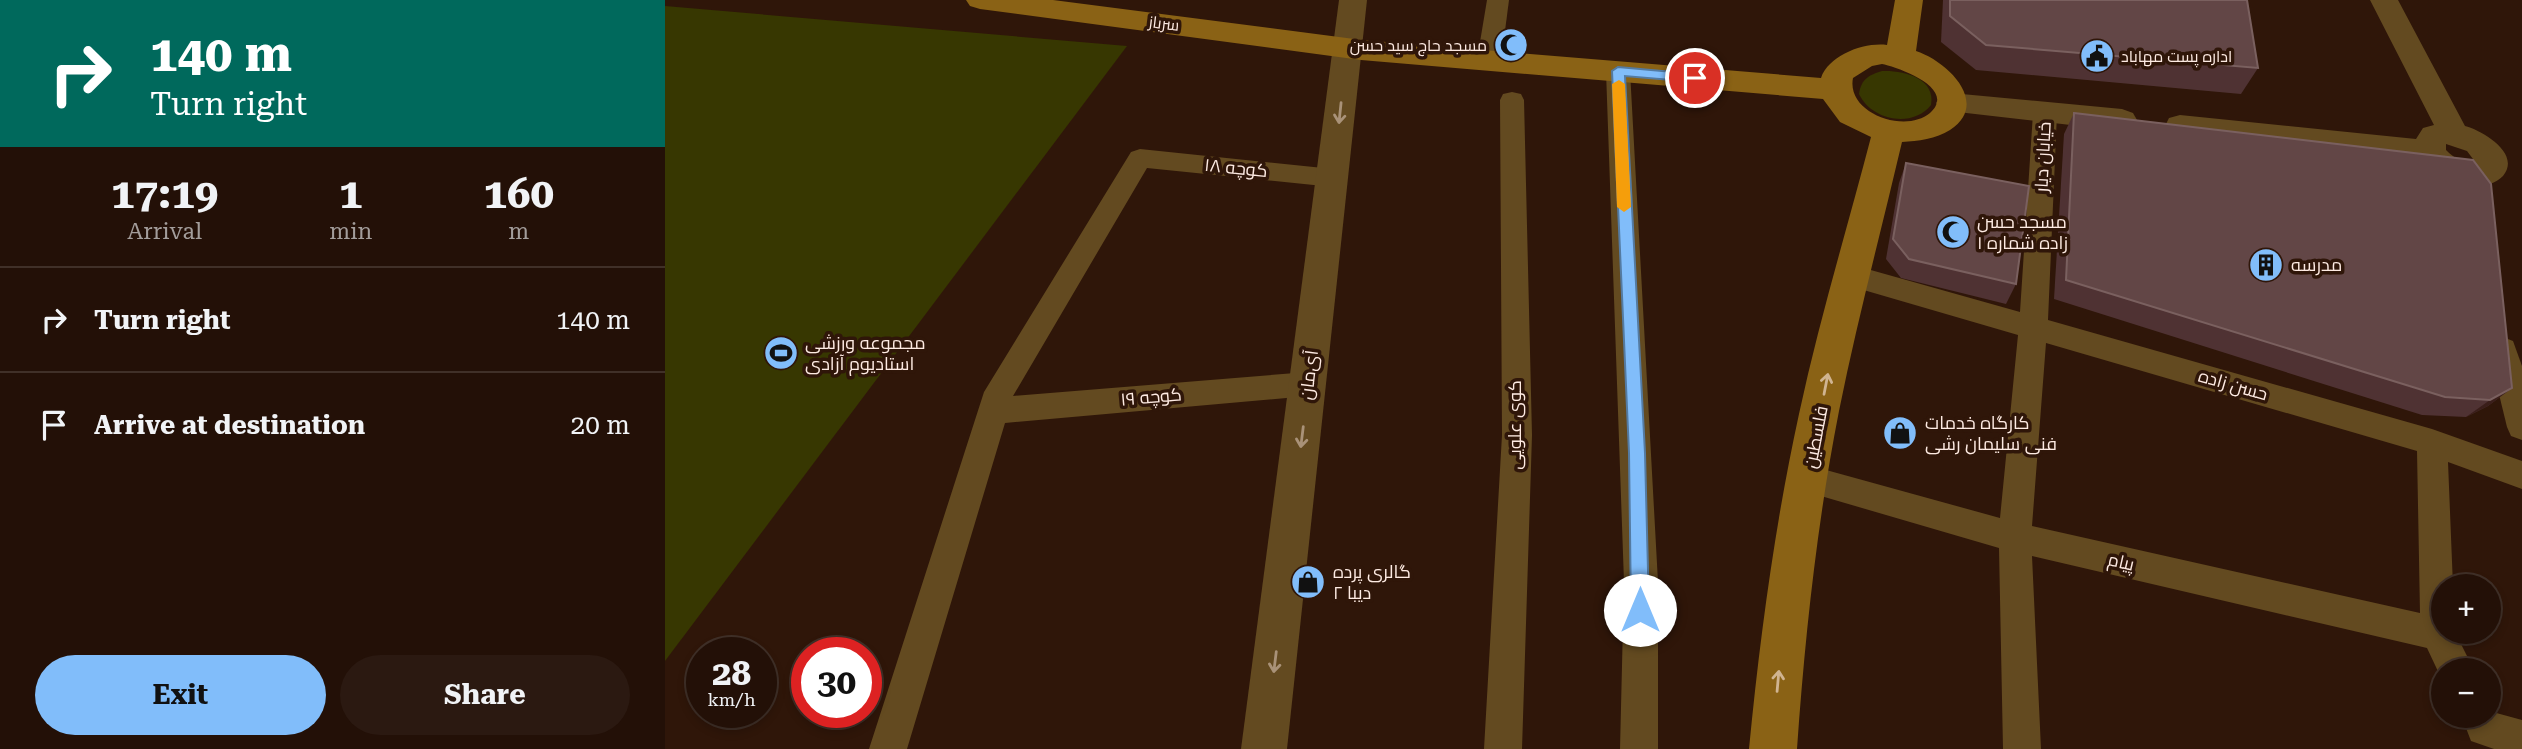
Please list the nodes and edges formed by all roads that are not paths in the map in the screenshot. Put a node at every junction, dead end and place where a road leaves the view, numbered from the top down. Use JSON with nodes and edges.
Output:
{"nodes":[{"id":1,"x":980,"y":0,"type":"edge"},
{"id":2,"x":1353,"y":0,"type":"edge"},
{"id":3,"x":1498,"y":0,"type":"edge"},
{"id":4,"x":1909,"y":0,"type":"edge"},
{"id":5,"x":2384,"y":0,"type":"edge"},
{"id":6,"x":1347,"y":46,"type":"junction"},
{"id":7,"x":1490,"y":54,"type":"junction"},
{"id":8,"x":1900,"y":56,"type":"junction"},
{"id":9,"x":1618,"y":71,"type":"junction"},
{"id":10,"x":1835,"y":87,"type":"junction"},
{"id":11,"x":1512,"y":100,"type":"dead end"},
{"id":12,"x":1951,"y":103,"type":"junction"},
{"id":13,"x":2045,"y":113,"type":"junction"},
{"id":14,"x":1889,"y":130,"type":"junction"},
{"id":15,"x":2441,"y":142,"type":"junction"},
{"id":16,"x":2522,"y":154,"type":"edge"},
{"id":17,"x":2475,"y":172,"type":"junction"},
{"id":18,"x":1333,"y":178,"type":"junction"},
{"id":19,"x":2522,"y":180,"type":"edge"},
{"id":20,"x":1853,"y":276,"type":"junction"},
{"id":21,"x":2496,"y":322,"type":"edge"},
{"id":22,"x":2033,"y":328,"type":"junction"},
{"id":23,"x":1308,"y":384,"type":"junction"},
{"id":24,"x":993,"y":411,"type":"junction"},
{"id":25,"x":2522,"y":427,"type":"edge"},
{"id":26,"x":2432,"y":442,"type":"junction"},
{"id":27,"x":2522,"y":475,"type":"edge"},
{"id":28,"x":1808,"y":479,"type":"junction"},
{"id":29,"x":2015,"y":537,"type":"junction"},
{"id":30,"x":2436,"y":574,"type":"edge"},
{"id":31,"x":2431,"y":632,"type":"edge"},
{"id":32,"x":2479,"y":731,"type":"edge"},
{"id":33,"x":2522,"y":738,"type":"edge"},
{"id":34,"x":888,"y":749,"type":"edge"},
{"id":35,"x":1264,"y":749,"type":"edge"},
{"id":36,"x":1503,"y":749,"type":"edge"},
{"id":37,"x":1639,"y":749,"type":"edge"},
{"id":38,"x":1773,"y":749,"type":"edge"},
{"id":39,"x":2022,"y":749,"type":"edge"}],
"edges":[{"from":1,"to":6,"type":"main road","name":"سرباز"},
{"from":2,"to":6,"type":"street","name":"آی‌مان"},
{"from":3,"to":7,"type":"street"},
{"from":4,"to":8,"type":"main road"},
{"from":5,"to":15,"type":"street"},
{"from":6,"to":7,"type":"main road"},
{"from":6,"to":9,"type":"main road"},
{"from":6,"to":18,"type":"street","name":"آی‌مان","one_way":true},
{"from":7,"to":10,"type":"main road"},
{"from":8,"to":10,"type":"main road"},
{"from":8,"to":12,"type":"main road"},
{"from":9,"to":10,"type":"main road"},
{"from":9,"to":37,"type":"street"},
{"from":10,"to":14,"type":"main road"},
{"from":11,"to":36,"type":"street","name":"کوی علویی"},
{"from":12,"to":13,"type":"street"},
{"from":12,"to":14,"type":"main road"},
{"from":13,"to":15,"type":"street"},
{"from":13,"to":22,"type":"street","name":"خیابان دیار"},
{"from":14,"to":20,"type":"main road","name":"فلسطین"},
{"from":15,"to":17,"type":"street"},
{"from":16,"to":17,"type":"street"},
{"from":17,"to":19,"type":"street"},
{"from":18,"to":23,"type":"street","name":"آی‌مان"},
{"from":18,"to":24,"type":"street","name":"کوچه ۱۸"},
{"from":20,"to":22,"type":"street","name":"حسن زاده"},
{"from":28,"to":20,"type":"main road","name":"فلسطین","one_way":true},
{"from":21,"to":25,"type":"street"},
{"from":22,"to":26,"type":"street","name":"حسن زاده"},
{"from":22,"to":29,"type":"street","name":"خیابان دیار"},
{"from":23,"to":24,"type":"street","name":"کوچه ۱۹"},
{"from":23,"to":35,"type":"street","name":"آی‌مان","one_way":true},
{"from":24,"to":34,"type":"street"},
{"from":26,"to":27,"type":"street","name":"حسن زاده"},
{"from":26,"to":30,"type":"street"},
{"from":28,"to":29,"type":"street","name":"پیام"},
{"from":38,"to":28,"type":"main road","name":"فلسطین","one_way":true},
{"from":29,"to":31,"type":"street","name":"پیام"},
{"from":29,"to":39,"type":"street","name":"خیابان دیار"},
{"from":32,"to":33,"type":"street"}]}
